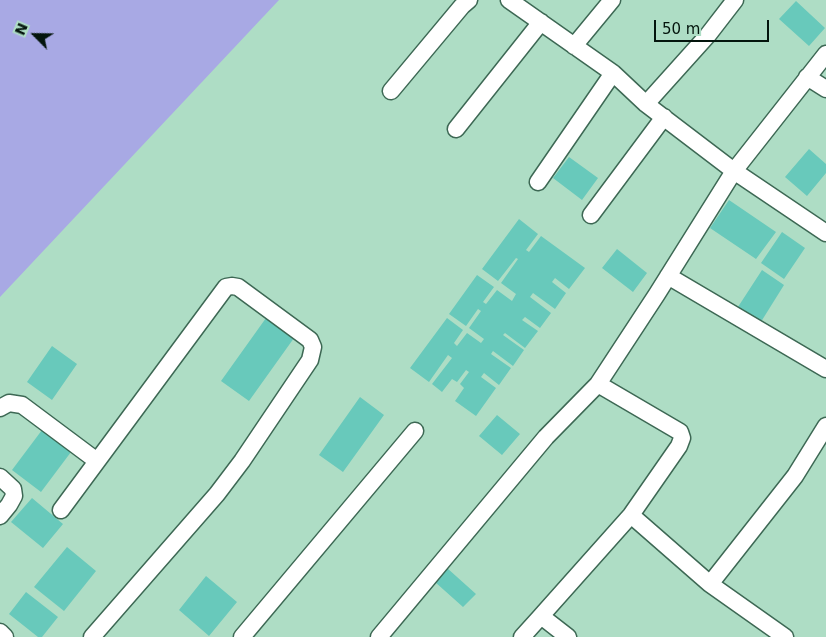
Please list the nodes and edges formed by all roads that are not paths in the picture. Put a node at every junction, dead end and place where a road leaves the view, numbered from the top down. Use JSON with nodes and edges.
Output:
{"nodes":[{"id":1,"x":469,"y":0,"type":"edge"},
{"id":2,"x":509,"y":0,"type":"edge"},
{"id":3,"x":612,"y":0,"type":"edge"},
{"id":4,"x":735,"y":0,"type":"edge"},
{"id":5,"x":541,"y":22,"type":"junction"},
{"id":6,"x":574,"y":46,"type":"junction"},
{"id":7,"x":826,"y":54,"type":"edge"},
{"id":8,"x":614,"y":73,"type":"junction"},
{"id":9,"x":807,"y":77,"type":"junction"},
{"id":10,"x":826,"y":90,"type":"edge"},
{"id":11,"x":391,"y":91,"type":"dead end"},
{"id":12,"x":646,"y":104,"type":"junction"},
{"id":13,"x":664,"y":117,"type":"junction"},
{"id":14,"x":456,"y":129,"type":"dead end"},
{"id":15,"x":734,"y":171,"type":"junction"},
{"id":16,"x":538,"y":182,"type":"dead end"},
{"id":17,"x":591,"y":215,"type":"dead end"},
{"id":18,"x":826,"y":232,"type":"edge"},
{"id":19,"x":668,"y":276,"type":"junction"},
{"id":20,"x":826,"y":369,"type":"edge"},
{"id":21,"x":598,"y":384,"type":"junction"},
{"id":22,"x":0,"y":408,"type":"edge"},
{"id":23,"x":826,"y":426,"type":"edge"},
{"id":24,"x":415,"y":431,"type":"dead end"},
{"id":25,"x":97,"y":461,"type":"junction"},
{"id":26,"x":0,"y":476,"type":"edge"},
{"id":27,"x":61,"y":510,"type":"dead end"},
{"id":28,"x":631,"y":515,"type":"junction"},
{"id":29,"x":0,"y":516,"type":"edge"},
{"id":30,"x":710,"y":584,"type":"junction"},
{"id":31,"x":541,"y":616,"type":"junction"},
{"id":32,"x":0,"y":632,"type":"edge"},
{"id":33,"x":5,"y":637,"type":"edge"},
{"id":34,"x":92,"y":637,"type":"edge"},
{"id":35,"x":242,"y":637,"type":"edge"},
{"id":36,"x":379,"y":637,"type":"edge"},
{"id":37,"x":522,"y":637,"type":"edge"},
{"id":38,"x":568,"y":637,"type":"edge"},
{"id":39,"x":785,"y":637,"type":"edge"}],
"edges":[{"from":1,"to":11,"type":"street"},
{"from":2,"to":5,"type":"street"},
{"from":3,"to":6,"type":"street"},
{"from":4,"to":12,"type":"street"},
{"from":5,"to":6,"type":"street"},
{"from":5,"to":14,"type":"street"},
{"from":6,"to":8,"type":"street"},
{"from":7,"to":9,"type":"street"},
{"from":8,"to":12,"type":"street"},
{"from":8,"to":16,"type":"street"},
{"from":9,"to":10,"type":"street"},
{"from":9,"to":15,"type":"street"},
{"from":12,"to":13,"type":"street"},
{"from":13,"to":15,"type":"street"},
{"from":13,"to":17,"type":"street"},
{"from":15,"to":18,"type":"street"},
{"from":15,"to":19,"type":"street"},
{"from":19,"to":20,"type":"street"},
{"from":19,"to":21,"type":"street"},
{"from":21,"to":28,"type":"street"},
{"from":21,"to":36,"type":"street"},
{"from":22,"to":25,"type":"street"},
{"from":23,"to":30,"type":"street"},
{"from":24,"to":35,"type":"street"},
{"from":25,"to":27,"type":"street"},
{"from":25,"to":34,"type":"street"},
{"from":26,"to":29,"type":"street"},
{"from":28,"to":30,"type":"street"},
{"from":28,"to":31,"type":"street"},
{"from":30,"to":39,"type":"street"},
{"from":31,"to":37,"type":"street"},
{"from":31,"to":38,"type":"street"},
{"from":32,"to":33,"type":"street"}]}
